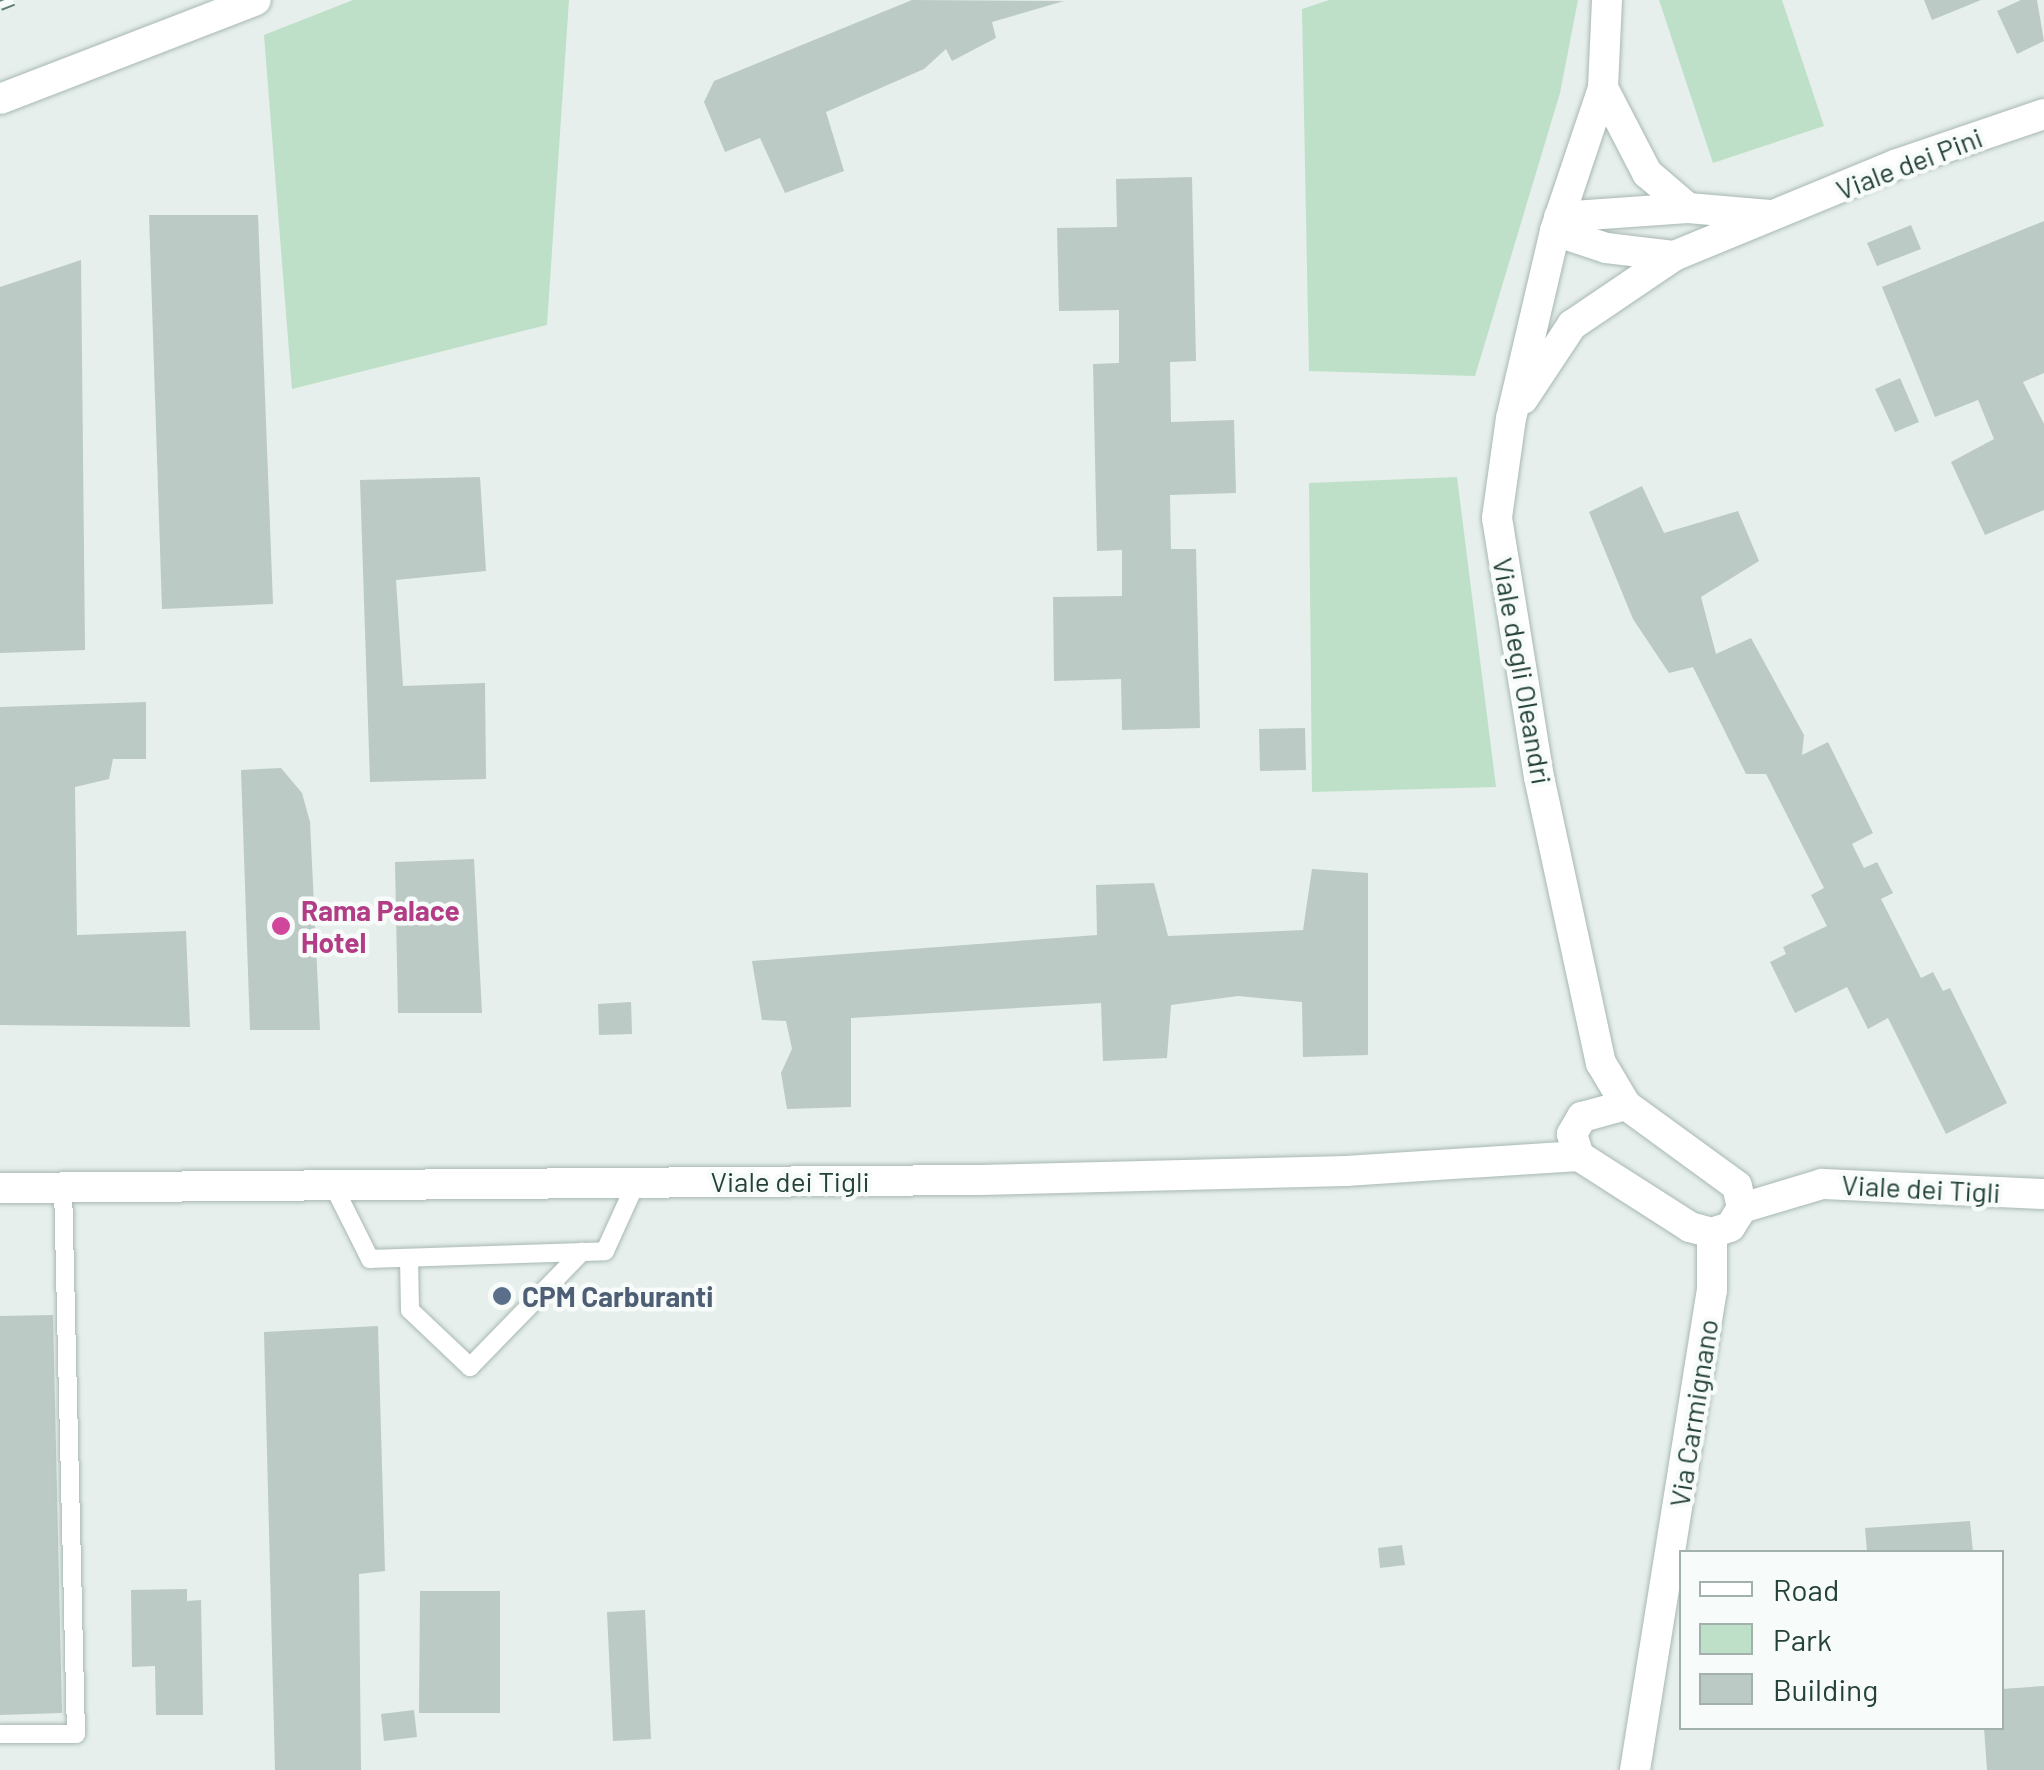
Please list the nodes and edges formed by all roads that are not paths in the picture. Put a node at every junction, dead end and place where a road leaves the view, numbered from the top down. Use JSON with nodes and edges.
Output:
{"nodes":[{"id":1,"x":256,"y":0,"type":"edge"},
{"id":2,"x":1606,"y":0,"type":"edge"},
{"id":3,"x":1603,"y":88,"type":"junction"},
{"id":4,"x":0,"y":99,"type":"edge"},
{"id":5,"x":2044,"y":114,"type":"edge"},
{"id":6,"x":1688,"y":208,"type":"junction"},
{"id":7,"x":1775,"y":216,"type":"junction"},
{"id":8,"x":1557,"y":224,"type":"junction"},
{"id":9,"x":1674,"y":256,"type":"junction"},
{"id":10,"x":1510,"y":418,"type":"junction"},
{"id":11,"x":1626,"y":1104,"type":"junction"},
{"id":12,"x":1579,"y":1156,"type":"junction"},
{"id":13,"x":636,"y":1182,"type":"junction"},
{"id":14,"x":333,"y":1186,"type":"junction"},
{"id":15,"x":0,"y":1188,"type":"edge"},
{"id":16,"x":63,"y":1188,"type":"junction"},
{"id":17,"x":2044,"y":1194,"type":"edge"},
{"id":18,"x":1742,"y":1208,"type":"junction"},
{"id":19,"x":1712,"y":1233,"type":"junction"},
{"id":20,"x":582,"y":1252,"type":"junction"},
{"id":21,"x":409,"y":1258,"type":"junction"},
{"id":22,"x":0,"y":1734,"type":"edge"},
{"id":23,"x":1635,"y":1770,"type":"edge"}],
"edges":[{"from":1,"to":4,"type":"street"},
{"from":2,"to":3,"type":"street","name":"Viale degli Oleandri"},
{"from":3,"to":6,"type":"street"},
{"from":3,"to":8,"type":"street","name":"Viale degli Oleandri"},
{"from":5,"to":7,"type":"street","name":"Viale dei Pini"},
{"from":6,"to":7,"type":"street","name":"Viale dei Pini"},
{"from":6,"to":8,"type":"street","name":"Viale dei Pini"},
{"from":7,"to":9,"type":"street","name":"Viale dei Pini"},
{"from":8,"to":9,"type":"street"},
{"from":8,"to":10,"type":"street","name":"Viale degli Oleandri"},
{"from":9,"to":10,"type":"street","name":"Viale dei Pini"},
{"from":10,"to":11,"type":"street","name":"Viale degli Oleandri"},
{"from":11,"to":12,"type":"street"},
{"from":11,"to":18,"type":"street"},
{"from":12,"to":13,"type":"street","name":"Viale dei Tigli"},
{"from":12,"to":19,"type":"street"},
{"from":13,"to":14,"type":"street","name":"Viale dei Tigli"},
{"from":13,"to":20,"type":"lane"},
{"from":14,"to":16,"type":"street","name":"Viale dei Tigli"},
{"from":14,"to":21,"type":"lane"},
{"from":15,"to":16,"type":"street","name":"Viale dei Tigli"},
{"from":16,"to":22,"type":"lane"},
{"from":17,"to":18,"type":"street","name":"Viale dei Tigli"},
{"from":18,"to":19,"type":"street"},
{"from":19,"to":23,"type":"street","name":"Via Carmignano"},
{"from":20,"to":21,"type":"lane"},
{"from":20,"to":21,"type":"lane"}]}
